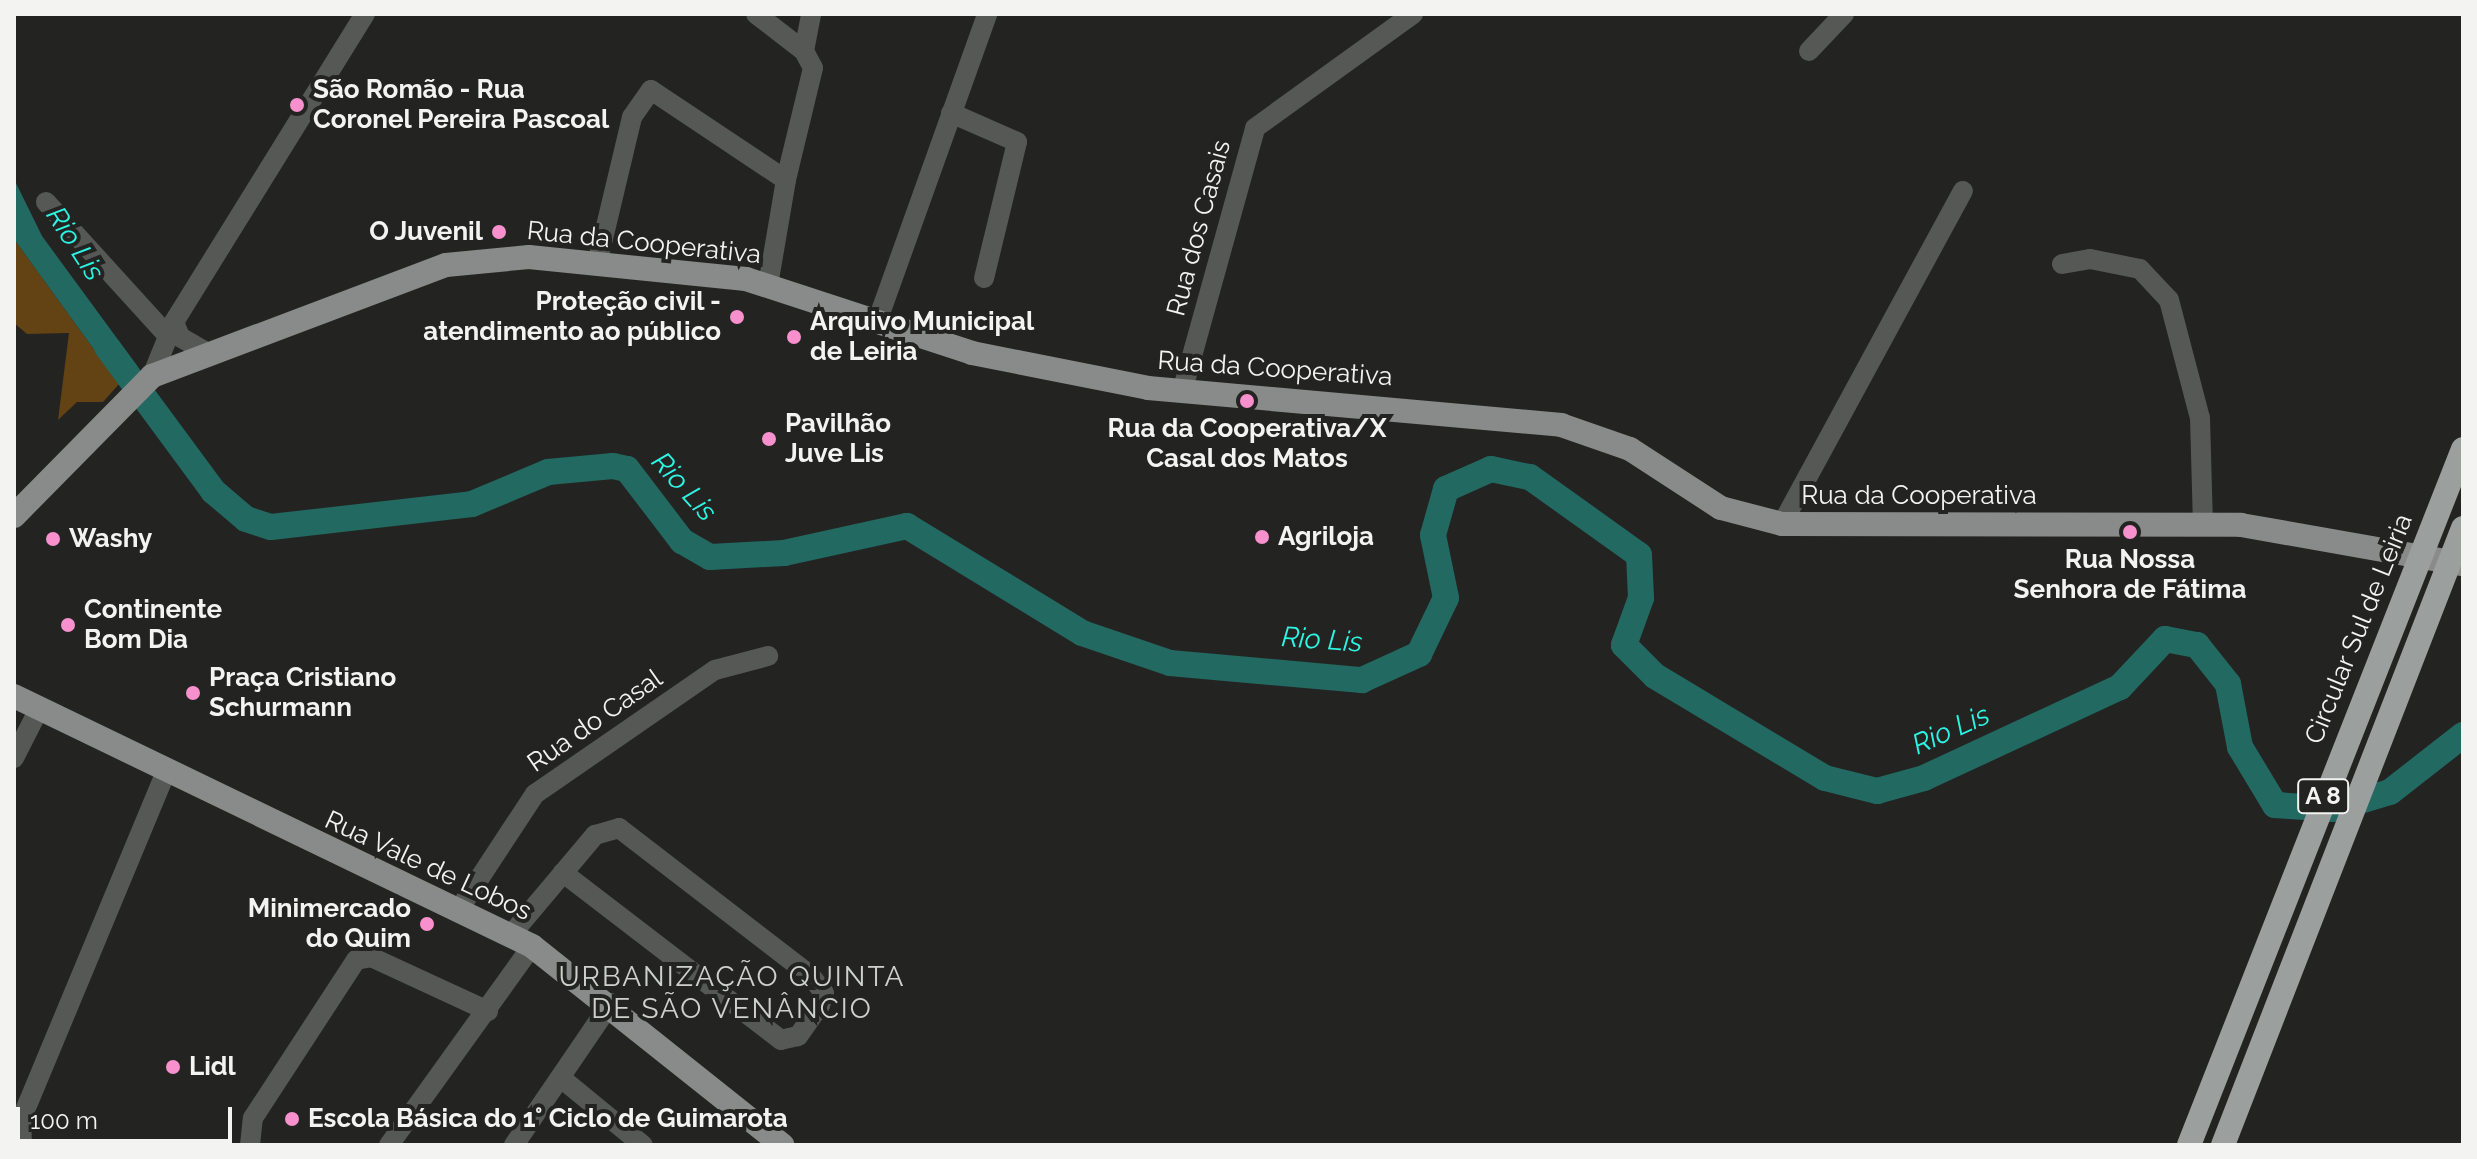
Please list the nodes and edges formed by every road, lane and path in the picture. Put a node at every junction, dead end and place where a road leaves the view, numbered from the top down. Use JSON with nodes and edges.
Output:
{"nodes":[{"id":1,"x":365,"y":14,"type":"edge"},
{"id":2,"x":756,"y":14,"type":"edge"},
{"id":3,"x":811,"y":14,"type":"edge"},
{"id":4,"x":987,"y":14,"type":"edge"},
{"id":5,"x":1413,"y":14,"type":"edge"},
{"id":6,"x":1844,"y":14,"type":"edge"},
{"id":7,"x":804,"y":51,"type":"junction"},
{"id":8,"x":1809,"y":51,"type":"dead end"},
{"id":9,"x":951,"y":113,"type":"junction"},
{"id":10,"x":786,"y":180,"type":"junction"},
{"id":11,"x":1963,"y":191,"type":"dead end"},
{"id":12,"x":46,"y":202,"type":"dead end"},
{"id":13,"x":597,"y":264,"type":"junction"},
{"id":14,"x":2062,"y":264,"type":"dead end"},
{"id":15,"x":984,"y":278,"type":"dead end"},
{"id":16,"x":768,"y":285,"type":"junction"},
{"id":17,"x":877,"y":322,"type":"junction"},
{"id":18,"x":170,"y":328,"type":"junction"},
{"id":19,"x":209,"y":354,"type":"junction"},
{"id":20,"x":152,"y":376,"type":"junction"},
{"id":21,"x":1182,"y":392,"type":"junction"},
{"id":22,"x":2463,"y":449,"type":"edge"},
{"id":23,"x":14,"y":515,"type":"edge"},
{"id":24,"x":1782,"y":524,"type":"junction"},
{"id":25,"x":2203,"y":524,"type":"junction"},
{"id":26,"x":2463,"y":528,"type":"edge"},
{"id":27,"x":2463,"y":564,"type":"edge"},
{"id":28,"x":768,"y":656,"type":"dead end"},
{"id":29,"x":14,"y":696,"type":"edge"},
{"id":30,"x":39,"y":709,"type":"junction"},
{"id":31,"x":14,"y":758,"type":"edge"},
{"id":32,"x":166,"y":771,"type":"junction"},
{"id":33,"x":563,"y":873,"type":"junction"},
{"id":34,"x":458,"y":911,"type":"junction"},
{"id":35,"x":521,"y":941,"type":"junction"},
{"id":36,"x":611,"y":1003,"type":"junction"},
{"id":37,"x":488,"y":1011,"type":"junction"},
{"id":38,"x":561,"y":1078,"type":"junction"},
{"id":39,"x":770,"y":1141,"type":"edge"},
{"id":40,"x":22,"y":1145,"type":"edge"},
{"id":41,"x":250,"y":1145,"type":"edge"},
{"id":42,"x":389,"y":1145,"type":"edge"},
{"id":43,"x":514,"y":1145,"type":"edge"},
{"id":44,"x":643,"y":1145,"type":"edge"},
{"id":45,"x":2189,"y":1145,"type":"edge"},
{"id":46,"x":2223,"y":1145,"type":"edge"}],
"edges":[{"from":1,"to":18,"type":"street"},
{"from":2,"to":7,"type":"street"},
{"from":3,"to":7,"type":"street"},
{"from":4,"to":9,"type":"street"},
{"from":5,"to":21,"type":"street","name":"Rua dos Casais"},
{"from":6,"to":8,"type":"street"},
{"from":7,"to":10,"type":"street"},
{"from":9,"to":15,"type":"street"},
{"from":9,"to":17,"type":"street"},
{"from":10,"to":13,"type":"street"},
{"from":10,"to":16,"type":"street"},
{"from":11,"to":24,"type":"street"},
{"from":12,"to":18,"type":"street"},
{"from":13,"to":16,"type":"main road","name":"Rua da Cooperativa"},
{"from":13,"to":19,"type":"main road","name":"Rua da Cooperativa"},
{"from":14,"to":25,"type":"street"},
{"from":16,"to":17,"type":"main road","name":"Rua da Cooperativa"},
{"from":17,"to":21,"type":"main road","name":"Rua da Cooperativa"},
{"from":18,"to":19,"type":"street"},
{"from":18,"to":20,"type":"street"},
{"from":19,"to":20,"type":"main road","name":"Rua da Cooperativa"},
{"from":20,"to":23,"type":"main road"},
{"from":21,"to":24,"type":"main road","name":"Rua da Cooperativa"},
{"from":22,"to":45,"type":"highway","name":"Circular Sul de Leiria","number":"A 8","bridge":true},
{"from":24,"to":25,"type":"main road","name":"Rua da Cooperativa"},
{"from":25,"to":27,"type":"main road","name":"Rua da Cooperativa"},
{"from":26,"to":46,"type":"highway","number":"A 8","bridge":true},
{"from":28,"to":34,"type":"street","name":"Rua do Casal"},
{"from":29,"to":30,"type":"main road","name":"Rua Vale de Lobos"},
{"from":30,"to":31,"type":"street"},
{"from":30,"to":32,"type":"main road","name":"Rua Vale de Lobos"},
{"from":32,"to":34,"type":"main road","name":"Rua Vale de Lobos"},
{"from":32,"to":40,"type":"street"},
{"from":33,"to":33,"type":"street"},
{"from":33,"to":35,"type":"street"},
{"from":34,"to":35,"type":"main road","name":"Rua Vale de Lobos"},
{"from":35,"to":36,"type":"main road","name":"Rua Vale de Lobos"},
{"from":35,"to":37,"type":"street"},
{"from":36,"to":38,"type":"street"},
{"from":36,"to":39,"type":"main road","name":"Rua Vale de Lobos"},
{"from":37,"to":41,"type":"street"},
{"from":37,"to":42,"type":"street"},
{"from":38,"to":43,"type":"street"},
{"from":38,"to":44,"type":"street"}]}
